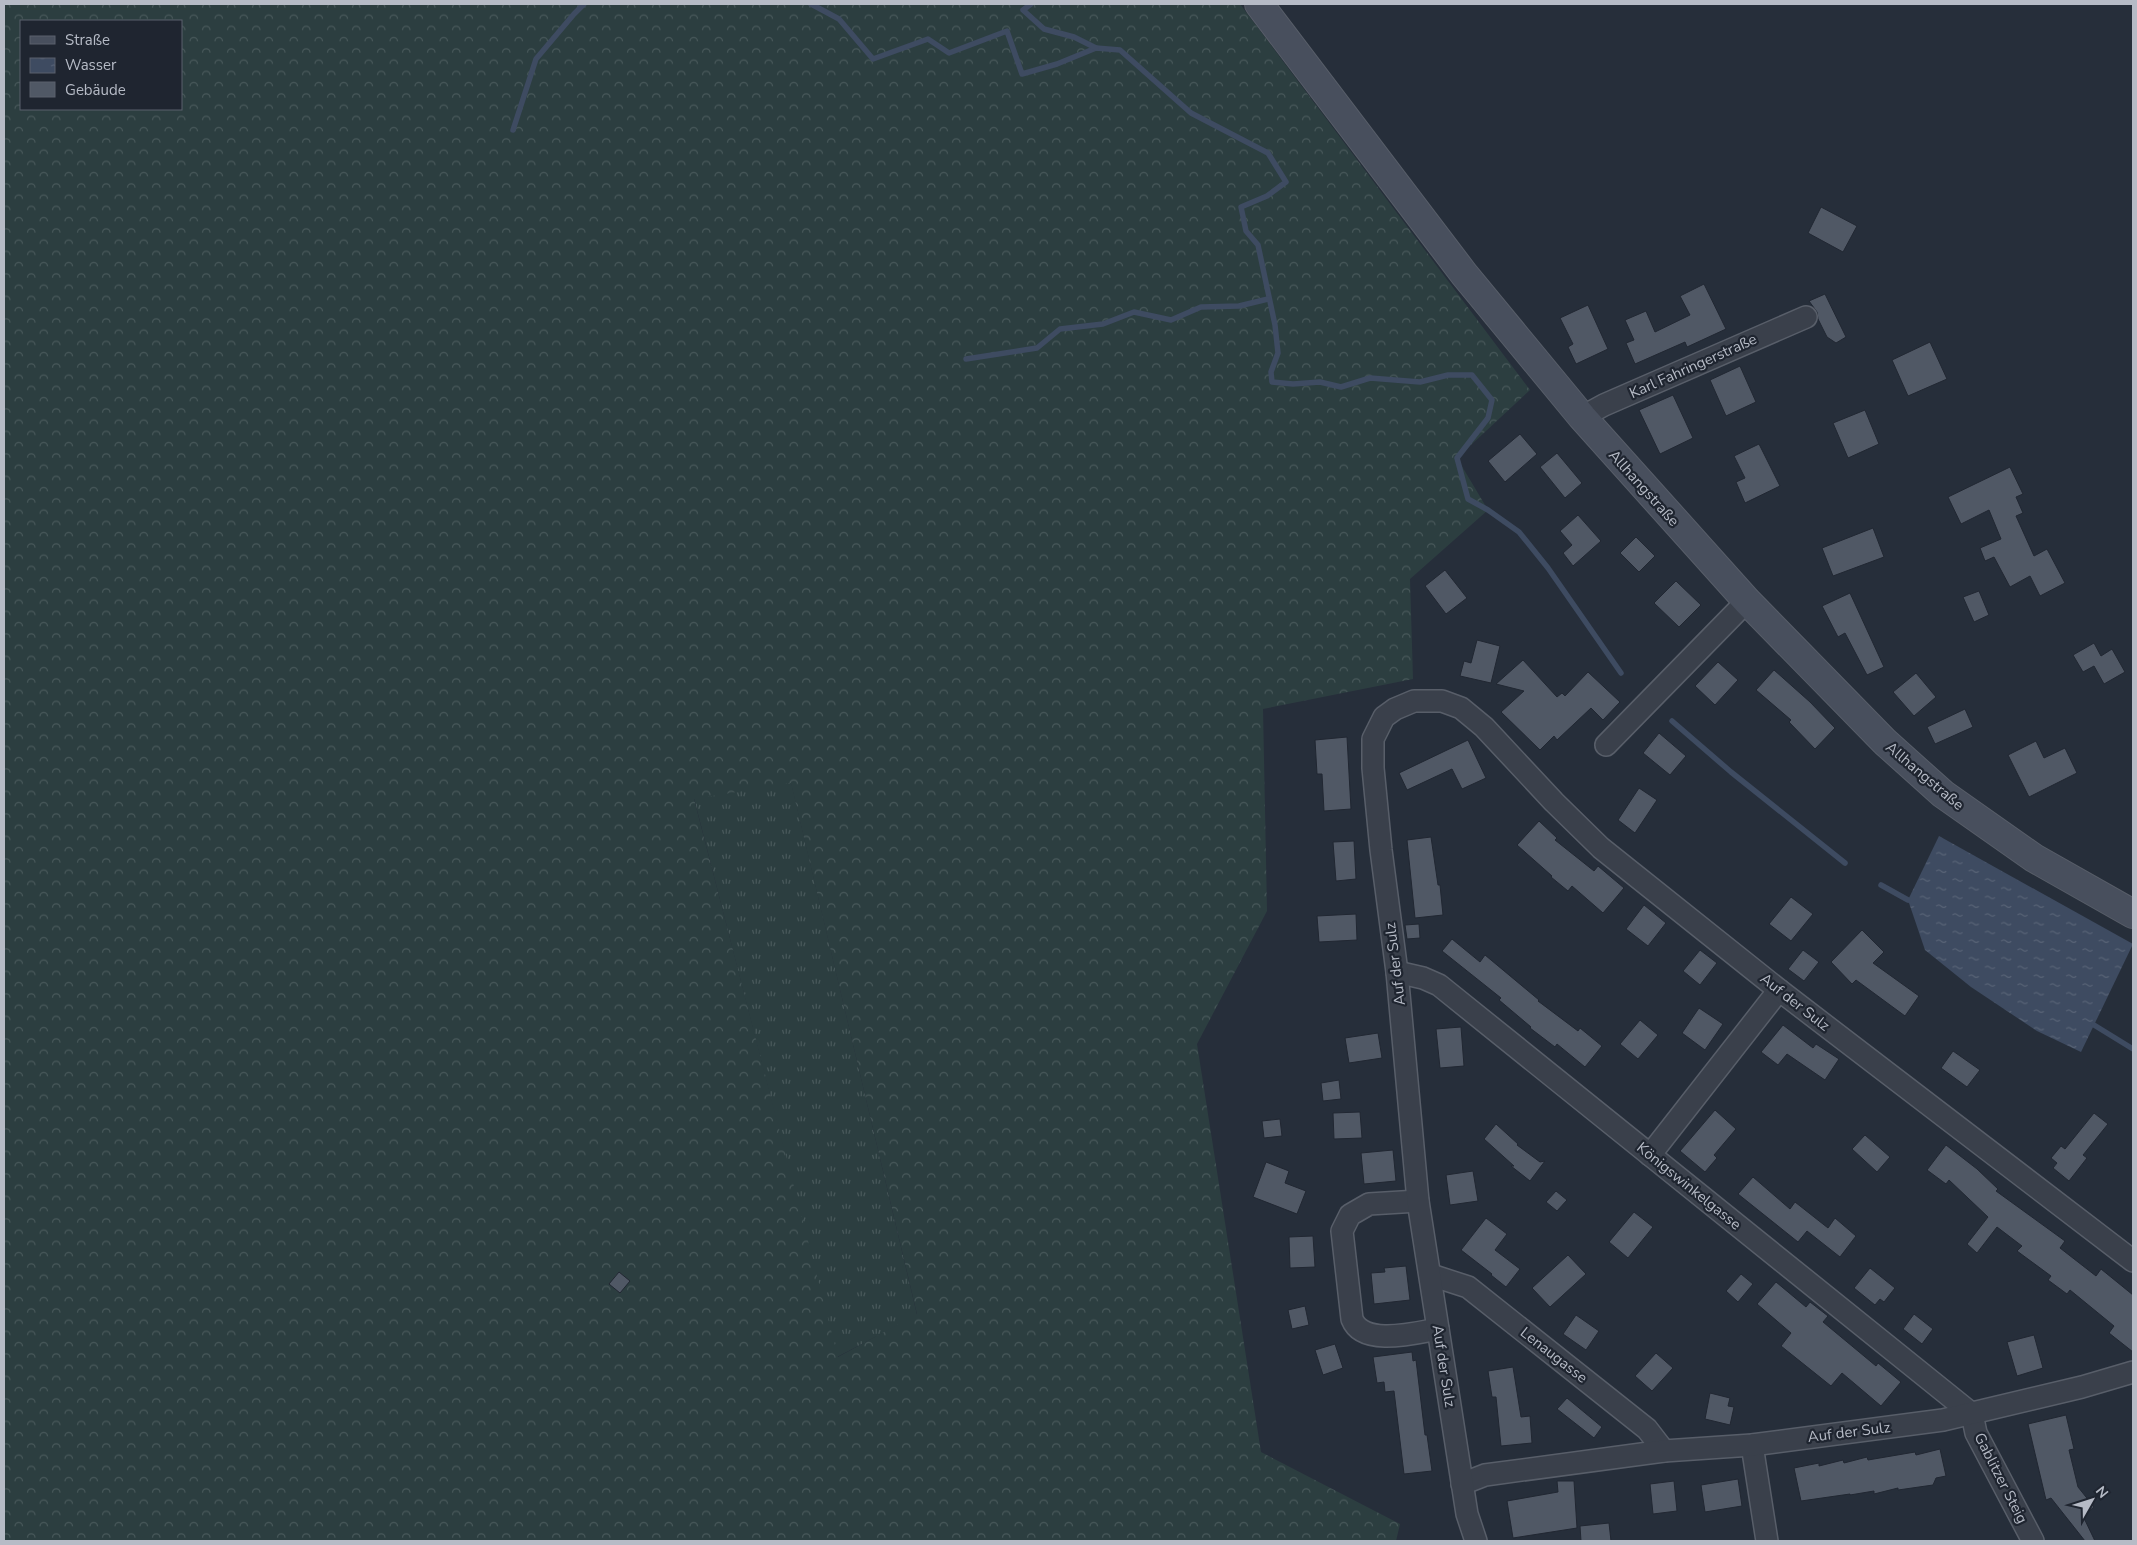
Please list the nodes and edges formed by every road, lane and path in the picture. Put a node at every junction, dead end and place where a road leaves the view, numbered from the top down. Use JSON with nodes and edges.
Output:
{"nodes":[{"id":1,"x":1259,"y":4,"type":"edge"},
{"id":2,"x":1806,"y":317,"type":"dead end"},
{"id":3,"x":1582,"y":417,"type":"junction"},
{"id":4,"x":1747,"y":601,"type":"junction"},
{"id":5,"x":1606,"y":746,"type":"dead end"},
{"id":6,"x":2133,"y":914,"type":"edge"},
{"id":7,"x":1397,"y":972,"type":"junction"},
{"id":8,"x":1780,"y":990,"type":"junction"},
{"id":9,"x":1650,"y":1155,"type":"junction"},
{"id":10,"x":1418,"y":1201,"type":"junction"},
{"id":11,"x":2133,"y":1261,"type":"edge"},
{"id":12,"x":1431,"y":1275,"type":"junction"},
{"id":13,"x":1438,"y":1329,"type":"junction"},
{"id":14,"x":2133,"y":1372,"type":"edge"},
{"id":15,"x":1972,"y":1414,"type":"junction"},
{"id":16,"x":1752,"y":1445,"type":"junction"},
{"id":17,"x":1664,"y":1451,"type":"junction"},
{"id":18,"x":1462,"y":1484,"type":"junction"},
{"id":19,"x":1476,"y":1541,"type":"edge"},
{"id":20,"x":1766,"y":1541,"type":"edge"},
{"id":21,"x":2033,"y":1541,"type":"edge"}],
"edges":[{"from":1,"to":3,"type":"street","name":"Allhangstraße"},
{"from":2,"to":3,"type":"street","name":"Karl Fahringerstraße"},
{"from":3,"to":4,"type":"street","name":"Allhangstraße"},
{"from":4,"to":5,"type":"street"},
{"from":4,"to":6,"type":"street","name":"Allhangstraße"},
{"from":7,"to":8,"type":"street","name":"Auf der Sulz"},
{"from":7,"to":9,"type":"street","name":"Königswinkelgasse"},
{"from":7,"to":10,"type":"street","name":"Auf der Sulz"},
{"from":8,"to":9,"type":"street"},
{"from":8,"to":11,"type":"street","name":"Auf der Sulz"},
{"from":9,"to":15,"type":"street","name":"Königswinkelgasse"},
{"from":10,"to":12,"type":"street","name":"Auf der Sulz"},
{"from":10,"to":13,"type":"street"},
{"from":12,"to":13,"type":"street","name":"Auf der Sulz"},
{"from":12,"to":17,"type":"street","name":"Lenaugasse"},
{"from":13,"to":18,"type":"street","name":"Auf der Sulz"},
{"from":14,"to":15,"type":"street","name":"Auf der Sulz"},
{"from":15,"to":16,"type":"street","name":"Auf der Sulz"},
{"from":15,"to":21,"type":"street","name":"Gablitzer Steig"},
{"from":16,"to":17,"type":"street","name":"Auf der Sulz"},
{"from":16,"to":20,"type":"street"},
{"from":17,"to":18,"type":"street","name":"Auf der Sulz"},
{"from":18,"to":19,"type":"street"}]}
